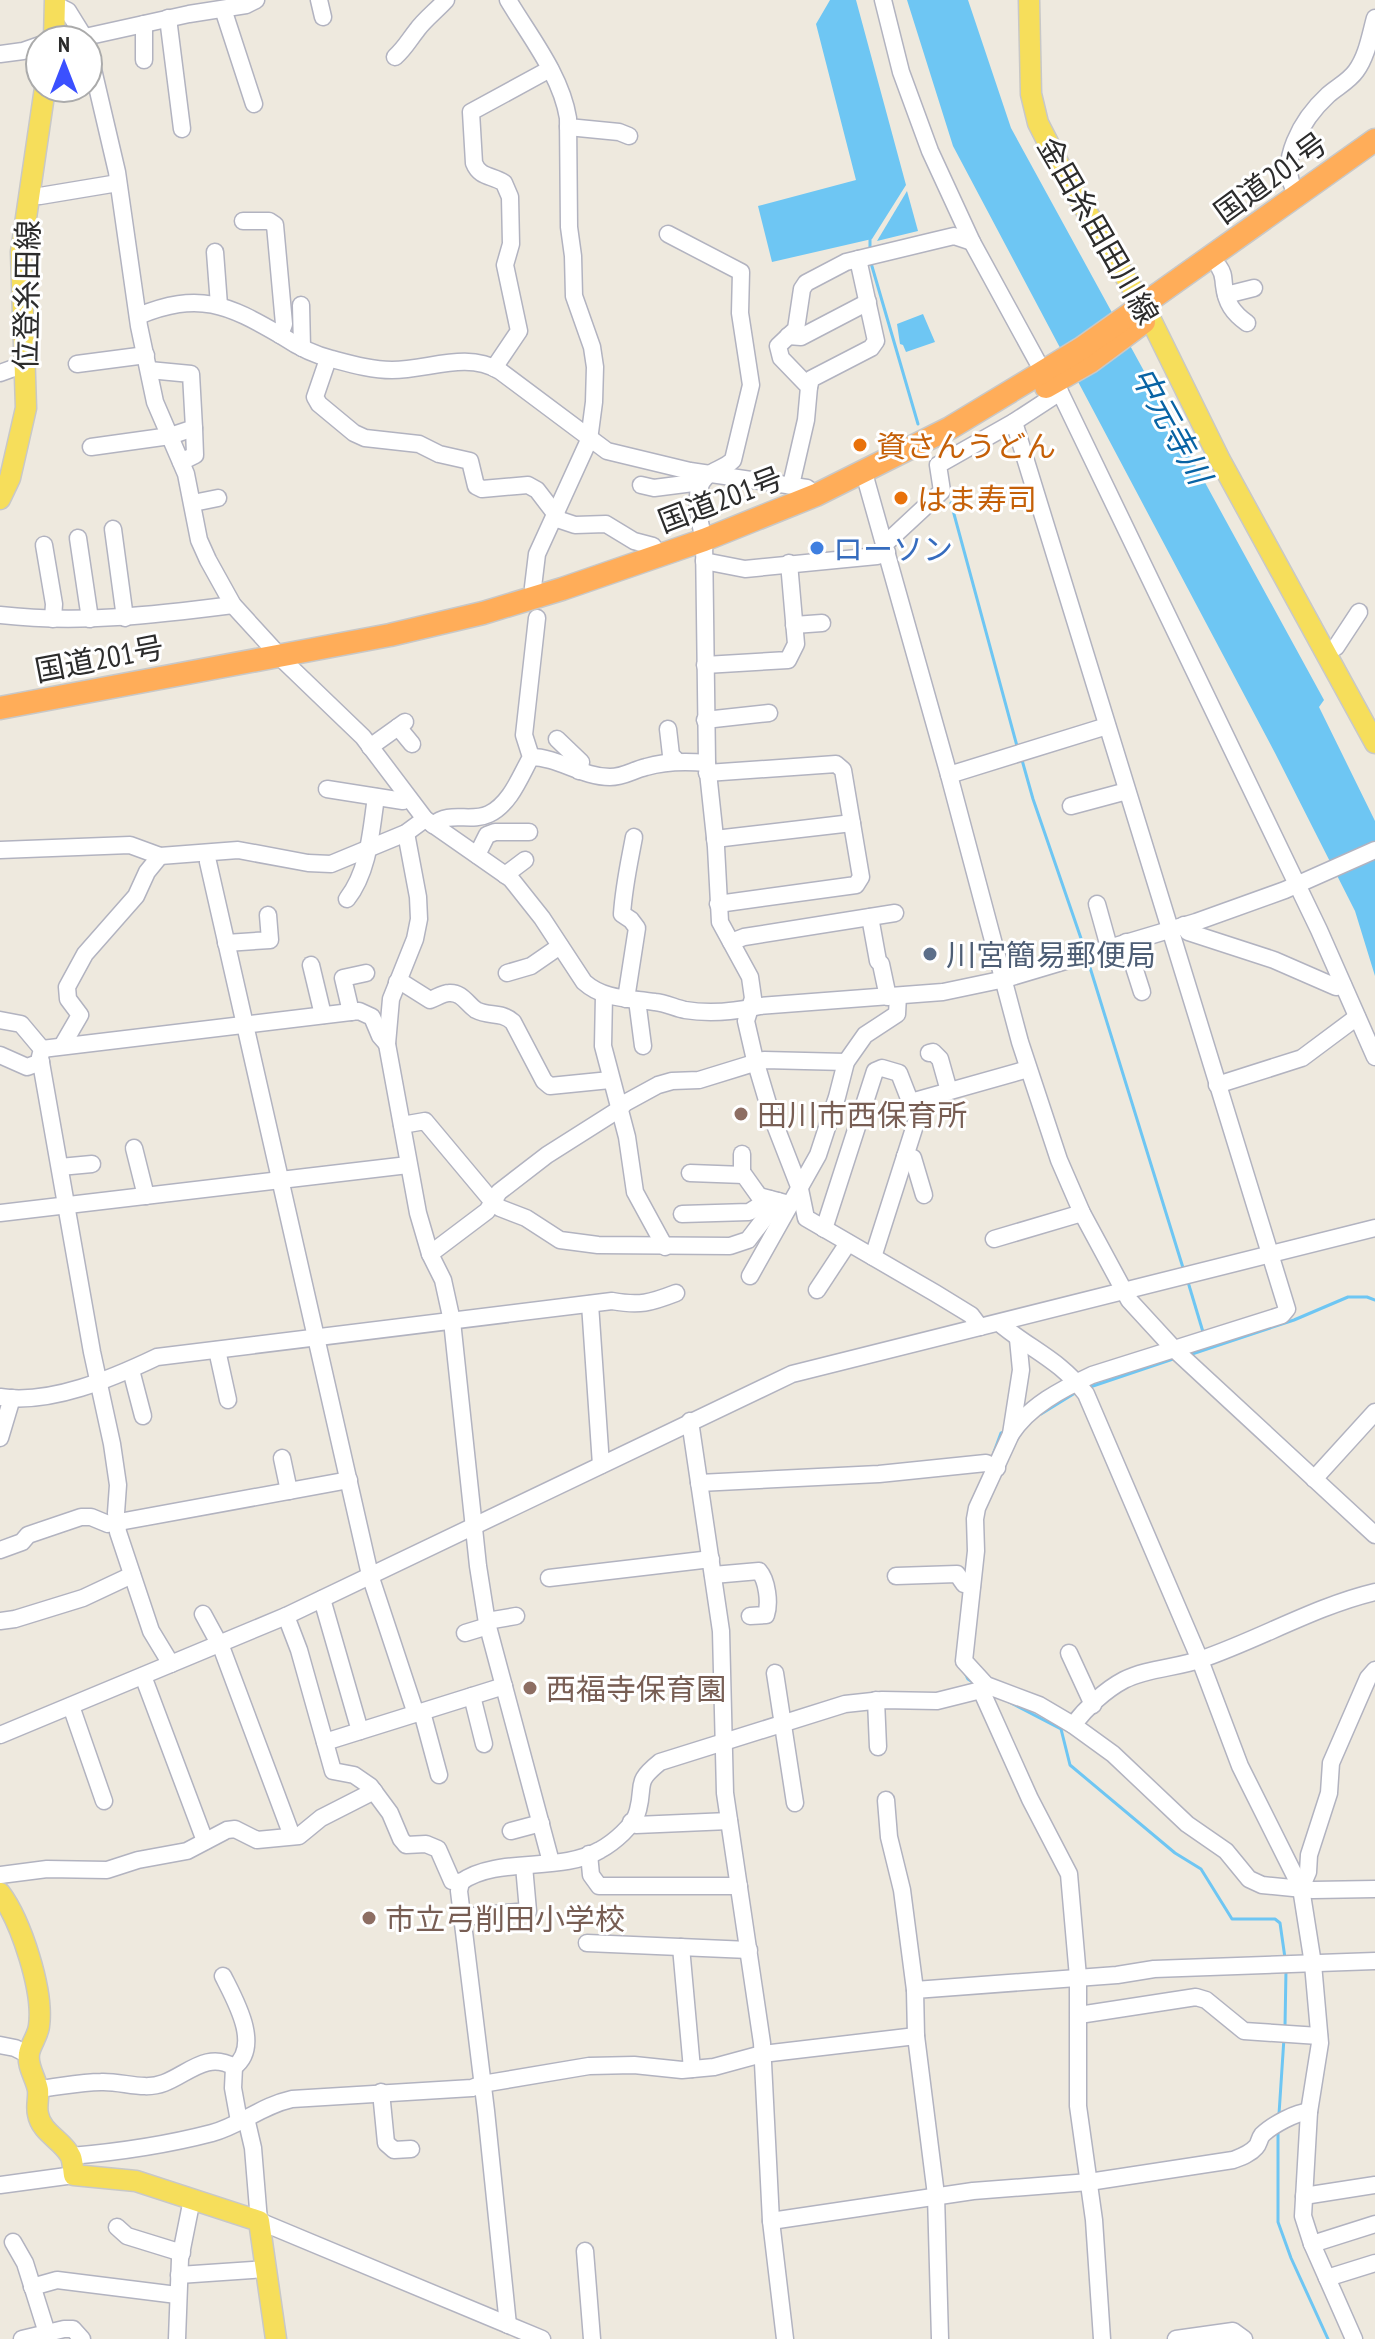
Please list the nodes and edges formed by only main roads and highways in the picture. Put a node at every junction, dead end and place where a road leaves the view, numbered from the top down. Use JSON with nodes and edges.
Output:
{"nodes":[{"id":1,"x":1029,"y":0,"type":"edge"},
{"id":2,"x":56,"y":2,"type":"edge"},
{"id":3,"x":55,"y":24,"type":"edge"},
{"id":4,"x":43,"y":104,"type":"edge"},
{"id":5,"x":1375,"y":140,"type":"edge"},
{"id":6,"x":1375,"y":153,"type":"edge"},
{"id":7,"x":1137,"y":318,"type":"junction"},
{"id":8,"x":866,"y":478,"type":"junction"},
{"id":9,"x":0,"y":499,"type":"edge"},
{"id":10,"x":704,"y":551,"type":"junction"},
{"id":11,"x":282,"y":658,"type":"junction"},
{"id":12,"x":0,"y":708,"type":"edge"},
{"id":13,"x":0,"y":719,"type":"edge"},
{"id":14,"x":1375,"y":743,"type":"edge"},
{"id":15,"x":3,"y":1901,"type":"edge"},
{"id":16,"x":276,"y":2339,"type":"edge"}],
"edges":[{"from":1,"to":7,"type":"main road","name":"金田糸田田川線"},
{"from":2,"to":3,"type":"main road"},
{"from":4,"to":9,"type":"main road","name":"位登糸田線"},
{"from":5,"to":7,"type":"highway","name":"国道201号"},
{"from":6,"to":7,"type":"highway","name":"国道201号"},
{"from":7,"to":8,"type":"highway","name":"国道201号"},
{"from":7,"to":14,"type":"main road","name":"金田糸田田川線"},
{"from":8,"to":10,"type":"highway","name":"国道201号"},
{"from":8,"to":10,"type":"highway","name":"国道201号"},
{"from":10,"to":11,"type":"highway","name":"国道201号"},
{"from":10,"to":11,"type":"highway","name":"国道201号"},
{"from":11,"to":12,"type":"highway","name":"国道201号"},
{"from":11,"to":13,"type":"highway","name":"国道201号"},
{"from":15,"to":16,"type":"main road"}]}
